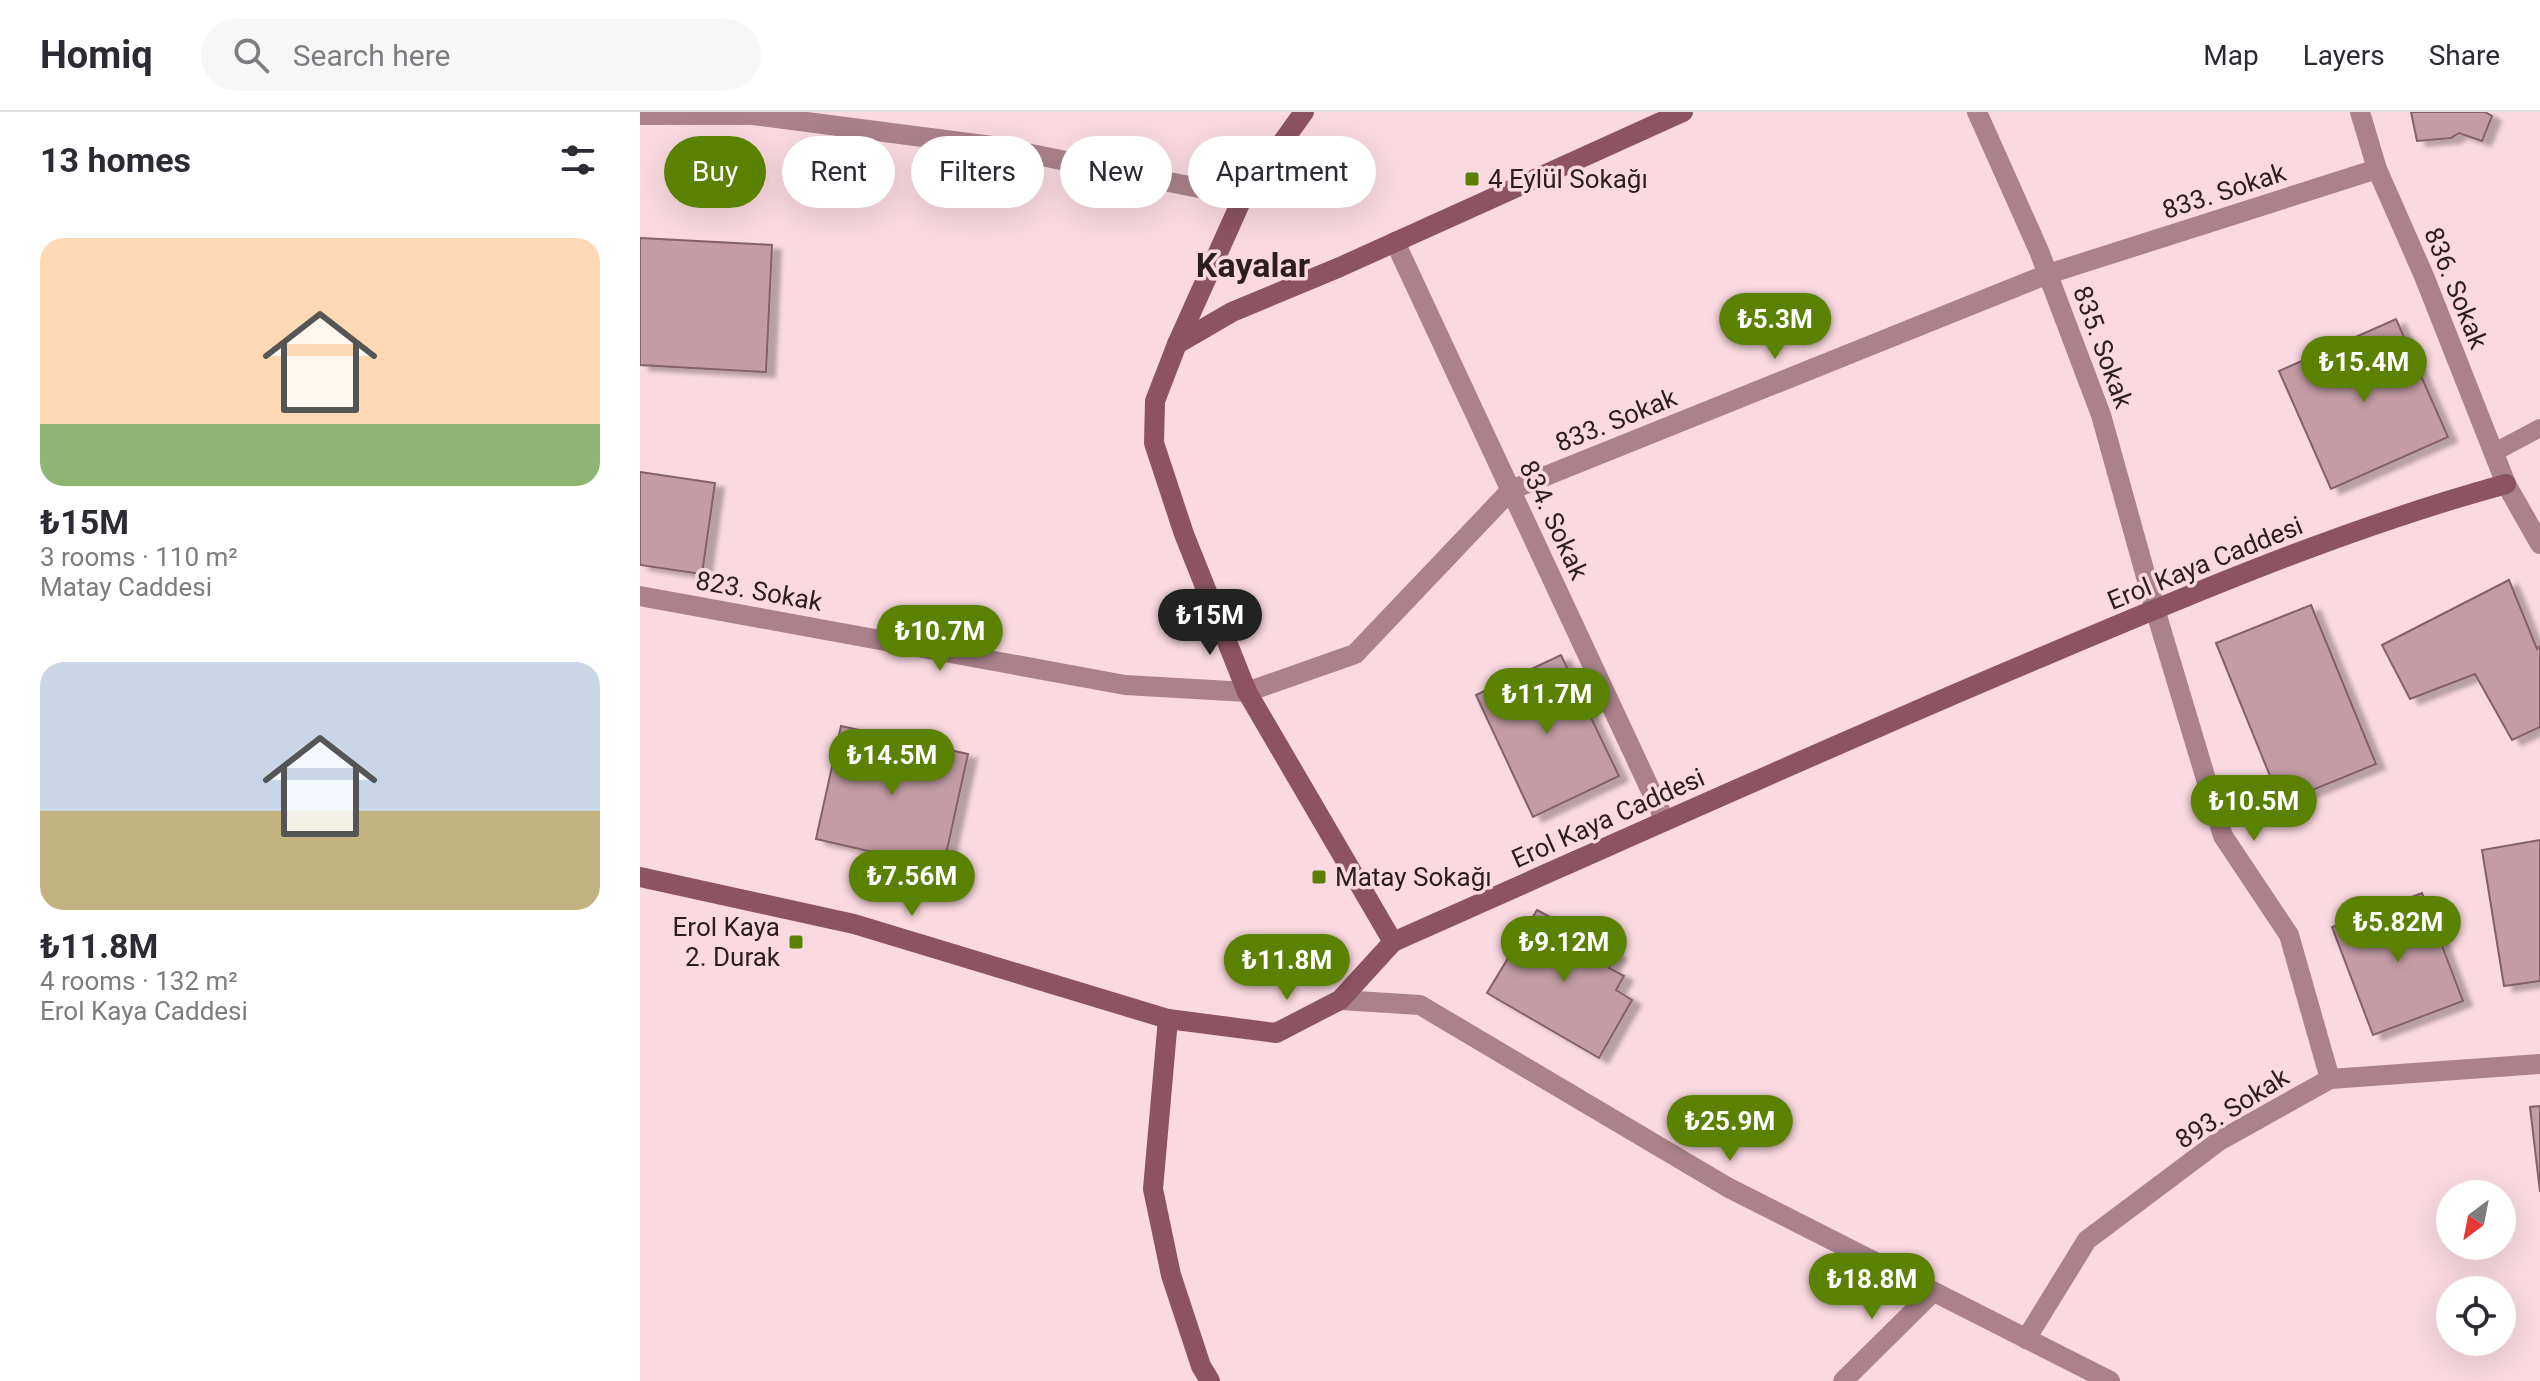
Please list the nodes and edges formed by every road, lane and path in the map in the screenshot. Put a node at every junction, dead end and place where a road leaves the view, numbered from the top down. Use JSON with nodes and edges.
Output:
{"nodes":[{"id":1,"x":1304,"y":112,"type":"edge"},
{"id":2,"x":1683,"y":112,"type":"edge"},
{"id":3,"x":1977,"y":112,"type":"edge"},
{"id":4,"x":2360,"y":112,"type":"edge"},
{"id":5,"x":640,"y":115,"type":"edge"},
{"id":6,"x":1287,"y":136,"type":"edge"},
{"id":7,"x":2377,"y":169,"type":"junction"},
{"id":8,"x":1188,"y":186,"type":"edge"},
{"id":9,"x":1238,"y":208,"type":"edge"},
{"id":10,"x":1395,"y":242,"type":"junction"},
{"id":11,"x":2048,"y":274,"type":"junction"},
{"id":12,"x":1177,"y":344,"type":"junction"},
{"id":13,"x":2540,"y":428,"type":"edge"},
{"id":14,"x":2493,"y":453,"type":"junction"},
{"id":15,"x":2506,"y":484,"type":"junction"},
{"id":16,"x":1511,"y":490,"type":"junction"},
{"id":17,"x":2540,"y":544,"type":"edge"},
{"id":18,"x":640,"y":596,"type":"edge"},
{"id":19,"x":2155,"y":609,"type":"junction"},
{"id":20,"x":1247,"y":692,"type":"junction"},
{"id":21,"x":1665,"y":821,"type":"junction"},
{"id":22,"x":640,"y":877,"type":"edge"},
{"id":23,"x":1393,"y":942,"type":"junction"},
{"id":24,"x":1340,"y":1000,"type":"junction"},
{"id":25,"x":1168,"y":1019,"type":"junction"},
{"id":26,"x":2540,"y":1064,"type":"edge"},
{"id":27,"x":2330,"y":1079,"type":"junction"},
{"id":28,"x":1933,"y":1292,"type":"junction"},
{"id":29,"x":2026,"y":1339,"type":"junction"},
{"id":30,"x":1210,"y":1381,"type":"edge"},
{"id":31,"x":1843,"y":1381,"type":"edge"},
{"id":32,"x":2110,"y":1381,"type":"edge"}],
"edges":[{"from":1,"to":6,"type":"street"},
{"from":2,"to":10,"type":"street"},
{"from":3,"to":11,"type":"street","name":"835. Sokak"},
{"from":4,"to":7,"type":"street","name":"836. Sokak"},
{"from":5,"to":8,"type":"street"},
{"from":7,"to":11,"type":"street","name":"833. Sokak"},
{"from":7,"to":14,"type":"street","name":"836. Sokak"},
{"from":9,"to":12,"type":"street"},
{"from":10,"to":12,"type":"street"},
{"from":10,"to":16,"type":"street","name":"834. Sokak"},
{"from":11,"to":16,"type":"street","name":"833. Sokak"},
{"from":11,"to":19,"type":"street","name":"835. Sokak"},
{"from":12,"to":20,"type":"street"},
{"from":13,"to":14,"type":"lane"},
{"from":14,"to":15,"type":"street","name":"836. Sokak"},
{"from":15,"to":17,"type":"street","name":"836. Sokak"},
{"from":15,"to":19,"type":"street","name":"Erol Kaya Caddesi"},
{"from":16,"to":20,"type":"street","name":"833. Sokak"},
{"from":16,"to":21,"type":"street","name":"834. Sokak"},
{"from":18,"to":20,"type":"street","name":"823. Sokak"},
{"from":19,"to":21,"type":"street","name":"Erol Kaya Caddesi"},
{"from":19,"to":27,"type":"street","name":"835. Sokak"},
{"from":20,"to":23,"type":"street"},
{"from":21,"to":23,"type":"street","name":"Erol Kaya Caddesi"},
{"from":22,"to":25,"type":"street","name":"Erol Kaya Caddesi"},
{"from":23,"to":24,"type":"street","name":"Erol Kaya Caddesi"},
{"from":24,"to":25,"type":"street","name":"Erol Kaya Caddesi"},
{"from":24,"to":28,"type":"street"},
{"from":25,"to":30,"type":"street"},
{"from":26,"to":27,"type":"street","name":"893. Sokak"},
{"from":27,"to":29,"type":"street","name":"893. Sokak"},
{"from":28,"to":29,"type":"street"},
{"from":28,"to":31,"type":"street"},
{"from":29,"to":32,"type":"street"}]}
